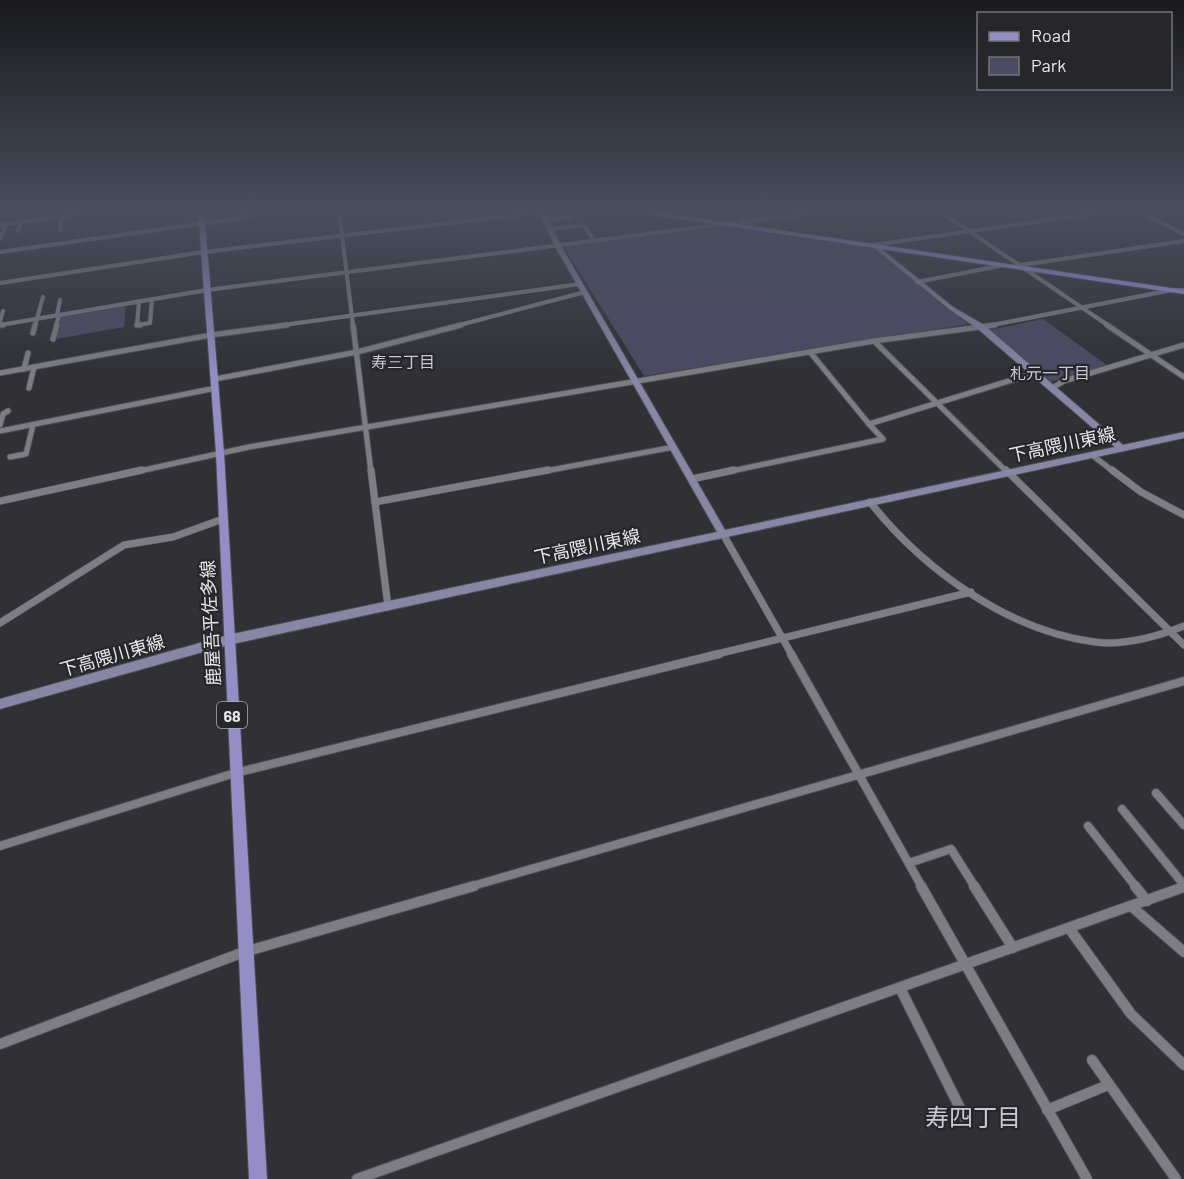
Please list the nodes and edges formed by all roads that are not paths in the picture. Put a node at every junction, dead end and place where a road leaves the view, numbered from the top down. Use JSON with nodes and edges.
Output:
{"nodes":[{"id":1,"x":118,"y":265,"type":"edge"},
{"id":2,"x":205,"y":265,"type":"edge"},
{"id":3,"x":346,"y":265,"type":"edge"},
{"id":4,"x":409,"y":265,"type":"edge"},
{"id":5,"x":569,"y":265,"type":"edge"},
{"id":6,"x":898,"y":265,"type":"edge"},
{"id":7,"x":1004,"y":265,"type":"joint"},
{"id":8,"x":1021,"y":265,"type":"edge"},
{"id":9,"x":1029,"y":270,"type":"junction"},
{"id":10,"x":347,"y":273,"type":"junction"},
{"id":11,"x":918,"y":282,"type":"junction"},
{"id":12,"x":0,"y":283,"type":"edge"},
{"id":13,"x":583,"y":288,"type":"junction"},
{"id":14,"x":207,"y":290,"type":"junction"},
{"id":15,"x":1172,"y":290,"type":"junction"},
{"id":16,"x":1184,"y":291,"type":"edge"},
{"id":17,"x":43,"y":297,"type":"dead end"},
{"id":18,"x":152,"y":299,"type":"junction"},
{"id":19,"x":60,"y":300,"type":"dead end"},
{"id":20,"x":139,"y":302,"type":"junction"},
{"id":21,"x":1083,"y":309,"type":"junction"},
{"id":22,"x":3,"y":311,"type":"dead end"},
{"id":23,"x":58,"y":315,"type":"junction"},
{"id":24,"x":352,"y":315,"type":"junction"},
{"id":25,"x":37,"y":319,"type":"junction"},
{"id":26,"x":0,"y":323,"type":"edge"},
{"id":27,"x":981,"y":327,"type":"junction"},
{"id":28,"x":33,"y":333,"type":"dead end"},
{"id":29,"x":211,"y":334,"type":"junction"},
{"id":30,"x":53,"y":339,"type":"dead end"},
{"id":31,"x":874,"y":342,"type":"junction"},
{"id":32,"x":1184,"y":345,"type":"edge"},
{"id":33,"x":357,"y":352,"type":"junction"},
{"id":34,"x":810,"y":352,"type":"junction"},
{"id":35,"x":28,"y":353,"type":"dead end"},
{"id":36,"x":1151,"y":354,"type":"junction"},
{"id":37,"x":34,"y":367,"type":"junction"},
{"id":38,"x":24,"y":369,"type":"junction"},
{"id":39,"x":1035,"y":373,"type":"junction"},
{"id":40,"x":0,"y":375,"type":"edge"},
{"id":41,"x":1184,"y":377,"type":"edge"},
{"id":42,"x":636,"y":381,"type":"junction"},
{"id":43,"x":215,"y":383,"type":"junction"},
{"id":44,"x":29,"y":388,"type":"dead end"},
{"id":45,"x":1052,"y":388,"type":"junction"},
{"id":46,"x":937,"y":403,"type":"junction"},
{"id":47,"x":8,"y":411,"type":"dead end"},
{"id":48,"x":869,"y":424,"type":"junction"},
{"id":49,"x":0,"y":425,"type":"edge"},
{"id":50,"x":33,"y":425,"type":"junction"},
{"id":51,"x":366,"y":427,"type":"junction"},
{"id":52,"x":0,"y":431,"type":"edge"},
{"id":53,"x":1184,"y":435,"type":"edge"},
{"id":54,"x":674,"y":447,"type":"junction"},
{"id":55,"x":1122,"y":448,"type":"junction"},
{"id":56,"x":220,"y":453,"type":"junction"},
{"id":57,"x":1092,"y":455,"type":"junction"},
{"id":58,"x":10,"y":457,"type":"dead end"},
{"id":59,"x":1008,"y":473,"type":"junction"},
{"id":60,"x":692,"y":479,"type":"junction"},
{"id":61,"x":0,"y":501,"type":"edge"},
{"id":62,"x":375,"y":502,"type":"junction"},
{"id":63,"x":870,"y":502,"type":"junction"},
{"id":64,"x":1184,"y":515,"type":"edge"},
{"id":65,"x":224,"y":519,"type":"junction"},
{"id":66,"x":723,"y":534,"type":"junction"},
{"id":67,"x":971,"y":592,"type":"junction"},
{"id":68,"x":388,"y":608,"type":"junction"},
{"id":69,"x":0,"y":623,"type":"edge"},
{"id":70,"x":1184,"y":626,"type":"edge"},
{"id":71,"x":1171,"y":632,"type":"junction"},
{"id":72,"x":782,"y":636,"type":"junction"},
{"id":73,"x":228,"y":640,"type":"junction"},
{"id":74,"x":1184,"y":645,"type":"edge"},
{"id":75,"x":1184,"y":681,"type":"edge"},
{"id":76,"x":0,"y":704,"type":"edge"},
{"id":77,"x":235,"y":773,"type":"junction"},
{"id":78,"x":860,"y":773,"type":"junction"},
{"id":79,"x":1156,"y":793,"type":"dead end"},
{"id":80,"x":1122,"y":809,"type":"dead end"},
{"id":81,"x":1184,"y":825,"type":"edge"},
{"id":82,"x":1088,"y":826,"type":"dead end"},
{"id":83,"x":0,"y":846,"type":"edge"},
{"id":84,"x":909,"y":863,"type":"junction"},
{"id":85,"x":1184,"y":886,"type":"edge"},
{"id":86,"x":1147,"y":901,"type":"junction"},
{"id":87,"x":1131,"y":906,"type":"junction"},
{"id":88,"x":1069,"y":928,"type":"junction"},
{"id":89,"x":1013,"y":948,"type":"junction"},
{"id":90,"x":244,"y":952,"type":"junction"},
{"id":91,"x":1184,"y":952,"type":"edge"},
{"id":92,"x":965,"y":965,"type":"junction"},
{"id":93,"x":900,"y":988,"type":"junction"},
{"id":94,"x":0,"y":1044,"type":"edge"},
{"id":95,"x":1092,"y":1060,"type":"dead end"},
{"id":96,"x":1184,"y":1065,"type":"edge"},
{"id":97,"x":1108,"y":1085,"type":"junction"},
{"id":98,"x":1047,"y":1110,"type":"junction"},
{"id":99,"x":966,"y":1120,"type":"dead end"},
{"id":100,"x":258,"y":1179,"type":"edge"},
{"id":101,"x":357,"y":1179,"type":"edge"},
{"id":102,"x":1087,"y":1179,"type":"edge"},
{"id":103,"x":1176,"y":1179,"type":"edge"}],
"edges":[{"from":1,"to":12,"type":"street"},
{"from":2,"to":14,"type":"main road","name":"鹿屋吾平佐多線","number":"68"},
{"from":3,"to":10,"type":"street"},
{"from":4,"to":10,"type":"street"},
{"from":5,"to":13,"type":"street"},
{"from":6,"to":11,"type":"street"},
{"from":7,"to":9,"type":"highway"},
{"from":7,"to":11,"type":"street"},
{"from":8,"to":9,"type":"street"},
{"from":9,"to":15,"type":"highway"},
{"from":9,"to":21,"type":"street"},
{"from":10,"to":14,"type":"street"},
{"from":10,"to":24,"type":"street"},
{"from":11,"to":27,"type":"street"},
{"from":13,"to":24,"type":"street"},
{"from":13,"to":33,"type":"street"},
{"from":13,"to":42,"type":"street"},
{"from":14,"to":18,"type":"street"},
{"from":14,"to":29,"type":"main road","name":"鹿屋吾平佐多線","number":"68"},
{"from":15,"to":16,"type":"highway"},
{"from":15,"to":21,"type":"street"},
{"from":17,"to":25,"type":"street"},
{"from":18,"to":20,"type":"street"},
{"from":18,"to":20,"type":"street"},
{"from":19,"to":23,"type":"street"},
{"from":20,"to":23,"type":"street"},
{"from":21,"to":27,"type":"street"},
{"from":21,"to":36,"type":"street"},
{"from":22,"to":26,"type":"street"},
{"from":23,"to":25,"type":"street"},
{"from":23,"to":30,"type":"street"},
{"from":24,"to":29,"type":"street"},
{"from":24,"to":33,"type":"street"},
{"from":25,"to":26,"type":"street"},
{"from":25,"to":28,"type":"street"},
{"from":27,"to":31,"type":"street"},
{"from":27,"to":39,"type":"street"},
{"from":29,"to":37,"type":"street"},
{"from":29,"to":43,"type":"main road","name":"鹿屋吾平佐多線","number":"68"},
{"from":31,"to":34,"type":"street"},
{"from":31,"to":46,"type":"street"},
{"from":32,"to":36,"type":"street"},
{"from":33,"to":43,"type":"street"},
{"from":33,"to":51,"type":"street"},
{"from":34,"to":42,"type":"street"},
{"from":34,"to":48,"type":"street"},
{"from":35,"to":38,"type":"street"},
{"from":36,"to":41,"type":"street"},
{"from":36,"to":45,"type":"street"},
{"from":37,"to":38,"type":"street"},
{"from":37,"to":44,"type":"street"},
{"from":38,"to":40,"type":"street"},
{"from":39,"to":45,"type":"street"},
{"from":39,"to":46,"type":"street"},
{"from":42,"to":51,"type":"street"},
{"from":42,"to":54,"type":"street"},
{"from":43,"to":50,"type":"street"},
{"from":43,"to":56,"type":"main road","name":"鹿屋吾平佐多線","number":"68"},
{"from":45,"to":55,"type":"street"},
{"from":46,"to":48,"type":"street"},
{"from":46,"to":59,"type":"street"},
{"from":47,"to":49,"type":"street"},
{"from":48,"to":60,"type":"street"},
{"from":50,"to":52,"type":"street"},
{"from":50,"to":58,"type":"street"},
{"from":51,"to":56,"type":"street"},
{"from":51,"to":62,"type":"street"},
{"from":53,"to":55,"type":"street","name":"下高隈川東線"},
{"from":54,"to":60,"type":"street"},
{"from":54,"to":62,"type":"street"},
{"from":55,"to":57,"type":"street","name":"下高隈川東線"},
{"from":56,"to":61,"type":"street"},
{"from":56,"to":65,"type":"main road","name":"鹿屋吾平佐多線","number":"68"},
{"from":57,"to":59,"type":"street","name":"下高隈川東線"},
{"from":57,"to":64,"type":"street"},
{"from":59,"to":63,"type":"street","name":"下高隈川東線"},
{"from":59,"to":71,"type":"street"},
{"from":60,"to":66,"type":"street"},
{"from":62,"to":68,"type":"street"},
{"from":63,"to":66,"type":"street","name":"下高隈川東線"},
{"from":63,"to":67,"type":"street"},
{"from":65,"to":69,"type":"street"},
{"from":65,"to":73,"type":"main road","name":"鹿屋吾平佐多線","number":"68"},
{"from":66,"to":68,"type":"street","name":"下高隈川東線"},
{"from":66,"to":72,"type":"street"},
{"from":67,"to":71,"type":"street"},
{"from":67,"to":72,"type":"street"},
{"from":68,"to":73,"type":"street","name":"下高隈川東線"},
{"from":70,"to":71,"type":"street"},
{"from":71,"to":74,"type":"street"},
{"from":72,"to":77,"type":"street"},
{"from":72,"to":78,"type":"street"},
{"from":73,"to":76,"type":"street","name":"下高隈川東線"},
{"from":73,"to":77,"type":"main road","name":"鹿屋吾平佐多線","number":"68"},
{"from":75,"to":78,"type":"street"},
{"from":77,"to":83,"type":"street"},
{"from":77,"to":90,"type":"main road","name":"鹿屋吾平佐多線","number":"68"},
{"from":78,"to":84,"type":"street"},
{"from":78,"to":90,"type":"street"},
{"from":79,"to":81,"type":"street"},
{"from":80,"to":85,"type":"street"},
{"from":82,"to":86,"type":"street"},
{"from":84,"to":89,"type":"street"},
{"from":84,"to":92,"type":"street"},
{"from":85,"to":86,"type":"street"},
{"from":86,"to":87,"type":"street"},
{"from":87,"to":88,"type":"street"},
{"from":87,"to":91,"type":"street"},
{"from":88,"to":89,"type":"street"},
{"from":88,"to":96,"type":"street"},
{"from":89,"to":92,"type":"street"},
{"from":90,"to":94,"type":"street"},
{"from":90,"to":100,"type":"main road","name":"鹿屋吾平佐多線","number":"68"},
{"from":92,"to":93,"type":"street"},
{"from":92,"to":98,"type":"street"},
{"from":93,"to":99,"type":"street"},
{"from":93,"to":101,"type":"street"},
{"from":95,"to":97,"type":"street"},
{"from":97,"to":98,"type":"street"},
{"from":97,"to":103,"type":"street"},
{"from":98,"to":102,"type":"street"}]}
